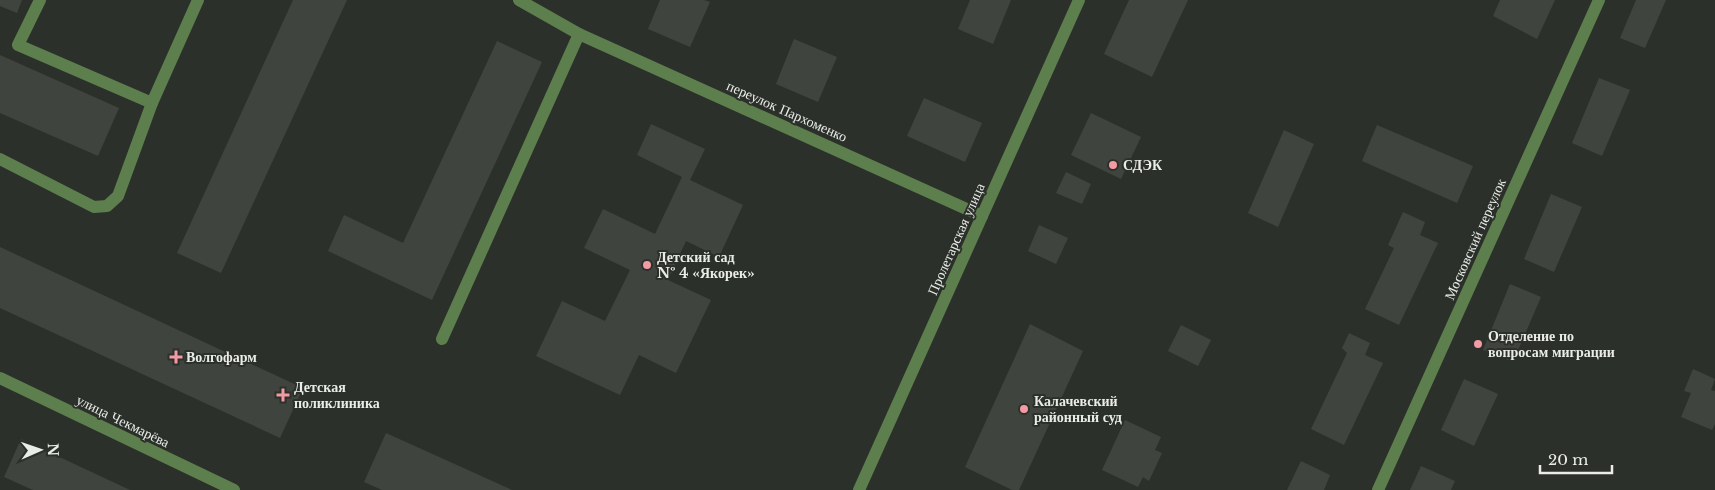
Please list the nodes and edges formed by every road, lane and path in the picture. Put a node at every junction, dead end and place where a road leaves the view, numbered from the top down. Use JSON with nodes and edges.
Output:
{"nodes":[{"id":1,"x":40,"y":0,"type":"edge"},
{"id":2,"x":198,"y":0,"type":"edge"},
{"id":3,"x":518,"y":0,"type":"edge"},
{"id":4,"x":1079,"y":0,"type":"edge"},
{"id":5,"x":1599,"y":0,"type":"edge"},
{"id":6,"x":579,"y":34,"type":"junction"},
{"id":7,"x":152,"y":103,"type":"junction"},
{"id":8,"x":0,"y":159,"type":"edge"},
{"id":9,"x":982,"y":216,"type":"junction"},
{"id":10,"x":442,"y":339,"type":"dead end"},
{"id":11,"x":0,"y":378,"type":"edge"},
{"id":12,"x":234,"y":490,"type":"edge"},
{"id":13,"x":859,"y":490,"type":"edge"},
{"id":14,"x":1378,"y":490,"type":"edge"}],
"edges":[{"from":1,"to":7,"type":"street"},
{"from":2,"to":7,"type":"street"},
{"from":3,"to":6,"type":"street","name":"переулок Пархоменко"},
{"from":4,"to":9,"type":"street","name":"Пролетарская улица"},
{"from":5,"to":14,"type":"street","name":"Московский переулок"},
{"from":6,"to":9,"type":"street","name":"переулок Пархоменко"},
{"from":6,"to":10,"type":"street"},
{"from":7,"to":8,"type":"street"},
{"from":9,"to":13,"type":"street","name":"Пролетарская улица"},
{"from":11,"to":12,"type":"street","name":"улица Чекмарёва"}]}
